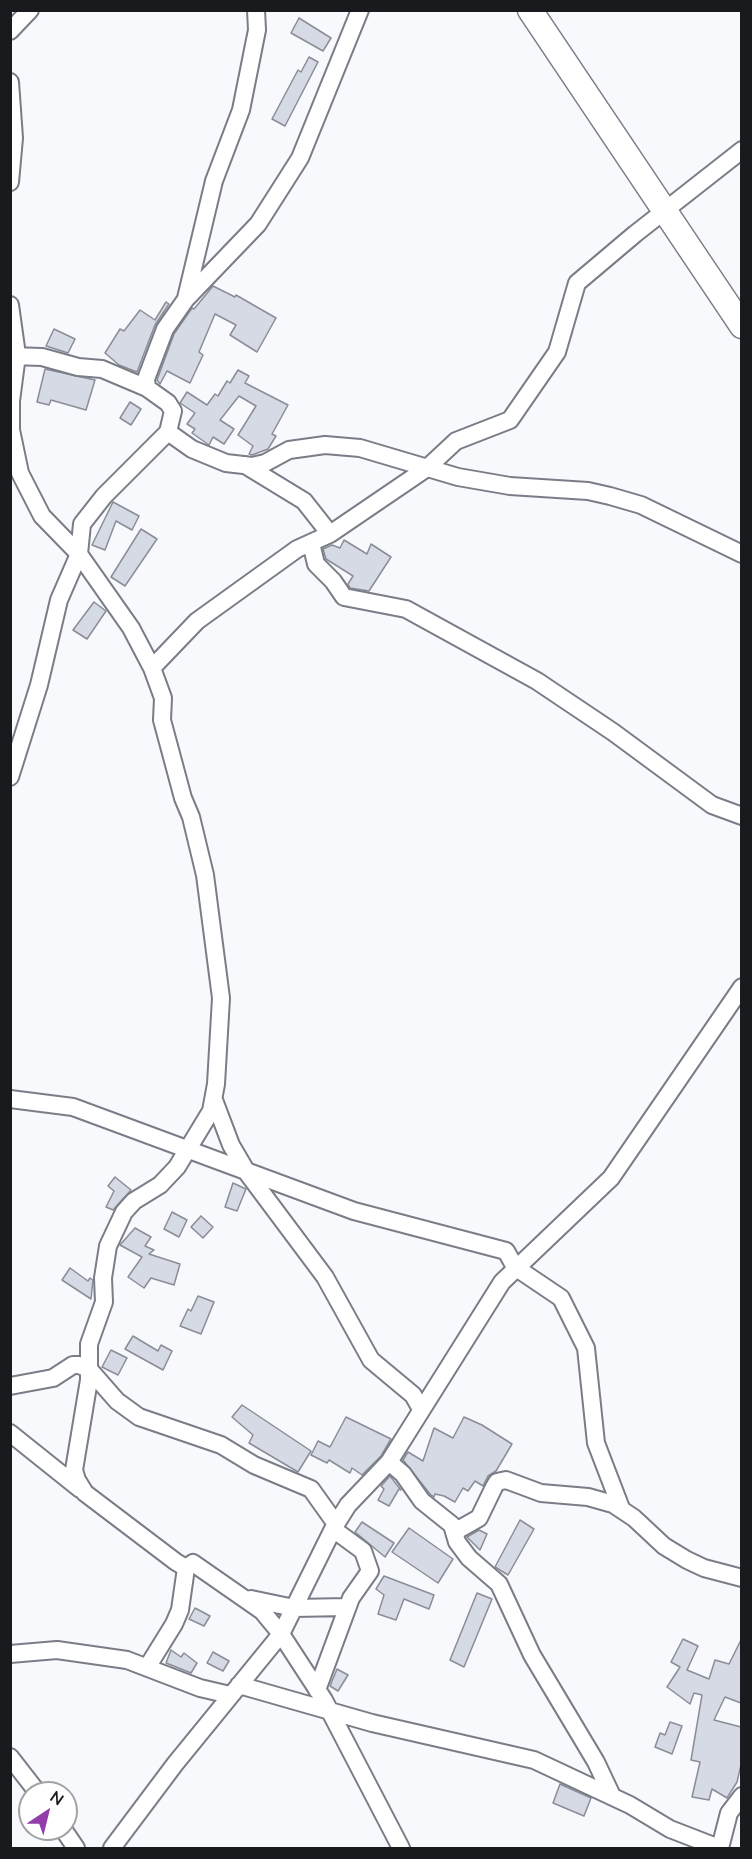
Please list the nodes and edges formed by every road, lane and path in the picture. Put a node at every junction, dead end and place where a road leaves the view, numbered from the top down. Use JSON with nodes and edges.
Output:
{"nodes":[{"id":1,"x":30,"y":10,"type":"edge"},
{"id":2,"x":256,"y":10,"type":"edge"},
{"id":3,"x":360,"y":10,"type":"edge"},
{"id":4,"x":530,"y":10,"type":"edge"},
{"id":5,"x":10,"y":31,"type":"edge"},
{"id":6,"x":10,"y":82,"type":"edge"},
{"id":7,"x":741,"y":150,"type":"edge"},
{"id":8,"x":10,"y":182,"type":"edge"},
{"id":9,"x":665,"y":210,"type":"junction"},
{"id":10,"x":186,"y":299,"type":"junction"},
{"id":11,"x":10,"y":305,"type":"edge"},
{"id":12,"x":741,"y":326,"type":"edge"},
{"id":13,"x":14,"y":355,"type":"edge"},
{"id":14,"x":147,"y":388,"type":"junction"},
{"id":15,"x":168,"y":432,"type":"junction"},
{"id":16,"x":245,"y":465,"type":"junction"},
{"id":17,"x":427,"y":468,"type":"junction"},
{"id":18,"x":330,"y":534,"type":"junction"},
{"id":19,"x":311,"y":543,"type":"junction"},
{"id":20,"x":79,"y":554,"type":"junction"},
{"id":21,"x":741,"y":554,"type":"edge"},
{"id":22,"x":152,"y":668,"type":"junction"},
{"id":23,"x":10,"y":777,"type":"edge"},
{"id":24,"x":741,"y":816,"type":"edge"},
{"id":25,"x":741,"y":987,"type":"edge"},
{"id":26,"x":10,"y":1100,"type":"edge"},
{"id":27,"x":214,"y":1100,"type":"junction"},
{"id":28,"x":188,"y":1150,"type":"junction"},
{"id":29,"x":248,"y":1174,"type":"junction"},
{"id":30,"x":515,"y":1267,"type":"junction"},
{"id":31,"x":89,"y":1370,"type":"junction"},
{"id":32,"x":10,"y":1386,"type":"edge"},
{"id":33,"x":422,"y":1409,"type":"junction"},
{"id":34,"x":10,"y":1433,"type":"edge"},
{"id":35,"x":389,"y":1462,"type":"junction"},
{"id":36,"x":85,"y":1492,"type":"junction"},
{"id":37,"x":621,"y":1508,"type":"junction"},
{"id":38,"x":334,"y":1527,"type":"junction"},
{"id":39,"x":456,"y":1531,"type":"junction"},
{"id":40,"x":186,"y":1568,"type":"junction"},
{"id":41,"x":741,"y":1578,"type":"edge"},
{"id":42,"x":244,"y":1597,"type":"junction"},
{"id":43,"x":347,"y":1607,"type":"junction"},
{"id":44,"x":294,"y":1608,"type":"junction"},
{"id":45,"x":281,"y":1634,"type":"junction"},
{"id":46,"x":10,"y":1654,"type":"edge"},
{"id":47,"x":148,"y":1666,"type":"junction"},
{"id":48,"x":316,"y":1689,"type":"junction"},
{"id":49,"x":234,"y":1690,"type":"junction"},
{"id":50,"x":328,"y":1709,"type":"junction"},
{"id":51,"x":10,"y":1756,"type":"edge"},
{"id":52,"x":29,"y":1781,"type":"edge"},
{"id":53,"x":612,"y":1796,"type":"junction"},
{"id":54,"x":741,"y":1796,"type":"edge"},
{"id":55,"x":112,"y":1848,"type":"edge"},
{"id":56,"x":401,"y":1848,"type":"edge"},
{"id":57,"x":719,"y":1848,"type":"edge"}],
"edges":[{"from":1,"to":5,"type":"street"},
{"from":2,"to":10,"type":"street"},
{"from":3,"to":10,"type":"street"},
{"from":4,"to":9,"type":"main road"},
{"from":6,"to":8,"type":"street"},
{"from":7,"to":9,"type":"street"},
{"from":9,"to":12,"type":"main road"},
{"from":9,"to":17,"type":"street"},
{"from":10,"to":14,"type":"street"},
{"from":11,"to":13,"type":"street"},
{"from":13,"to":14,"type":"street"},
{"from":13,"to":20,"type":"street"},
{"from":14,"to":15,"type":"street"},
{"from":15,"to":16,"type":"street"},
{"from":15,"to":20,"type":"street"},
{"from":16,"to":17,"type":"street"},
{"from":16,"to":18,"type":"street"},
{"from":17,"to":18,"type":"street"},
{"from":17,"to":21,"type":"street"},
{"from":18,"to":19,"type":"street"},
{"from":19,"to":22,"type":"street"},
{"from":19,"to":24,"type":"street"},
{"from":20,"to":22,"type":"street"},
{"from":20,"to":23,"type":"street"},
{"from":22,"to":27,"type":"street"},
{"from":25,"to":30,"type":"street"},
{"from":26,"to":28,"type":"street"},
{"from":27,"to":28,"type":"street"},
{"from":27,"to":29,"type":"street"},
{"from":28,"to":29,"type":"street"},
{"from":28,"to":31,"type":"street"},
{"from":29,"to":30,"type":"street"},
{"from":29,"to":33,"type":"street"},
{"from":30,"to":33,"type":"street"},
{"from":30,"to":37,"type":"street"},
{"from":31,"to":32,"type":"street"},
{"from":31,"to":36,"type":"street"},
{"from":31,"to":38,"type":"street"},
{"from":33,"to":35,"type":"street"},
{"from":34,"to":36,"type":"street"},
{"from":35,"to":38,"type":"street"},
{"from":35,"to":39,"type":"street"},
{"from":36,"to":40,"type":"street"},
{"from":37,"to":39,"type":"street"},
{"from":37,"to":41,"type":"street"},
{"from":38,"to":43,"type":"street"},
{"from":38,"to":44,"type":"street"},
{"from":39,"to":53,"type":"street"},
{"from":40,"to":42,"type":"street"},
{"from":40,"to":47,"type":"street"},
{"from":42,"to":44,"type":"street"},
{"from":42,"to":45,"type":"street"},
{"from":43,"to":44,"type":"street"},
{"from":43,"to":48,"type":"street"},
{"from":44,"to":45,"type":"street"},
{"from":45,"to":48,"type":"street"},
{"from":45,"to":49,"type":"street"},
{"from":46,"to":47,"type":"street"},
{"from":47,"to":49,"type":"street"},
{"from":48,"to":50,"type":"street"},
{"from":49,"to":50,"type":"street"},
{"from":49,"to":55,"type":"street"},
{"from":50,"to":53,"type":"street"},
{"from":50,"to":56,"type":"street"},
{"from":51,"to":52,"type":"street"},
{"from":53,"to":57,"type":"street"},
{"from":54,"to":57,"type":"street"}]}
